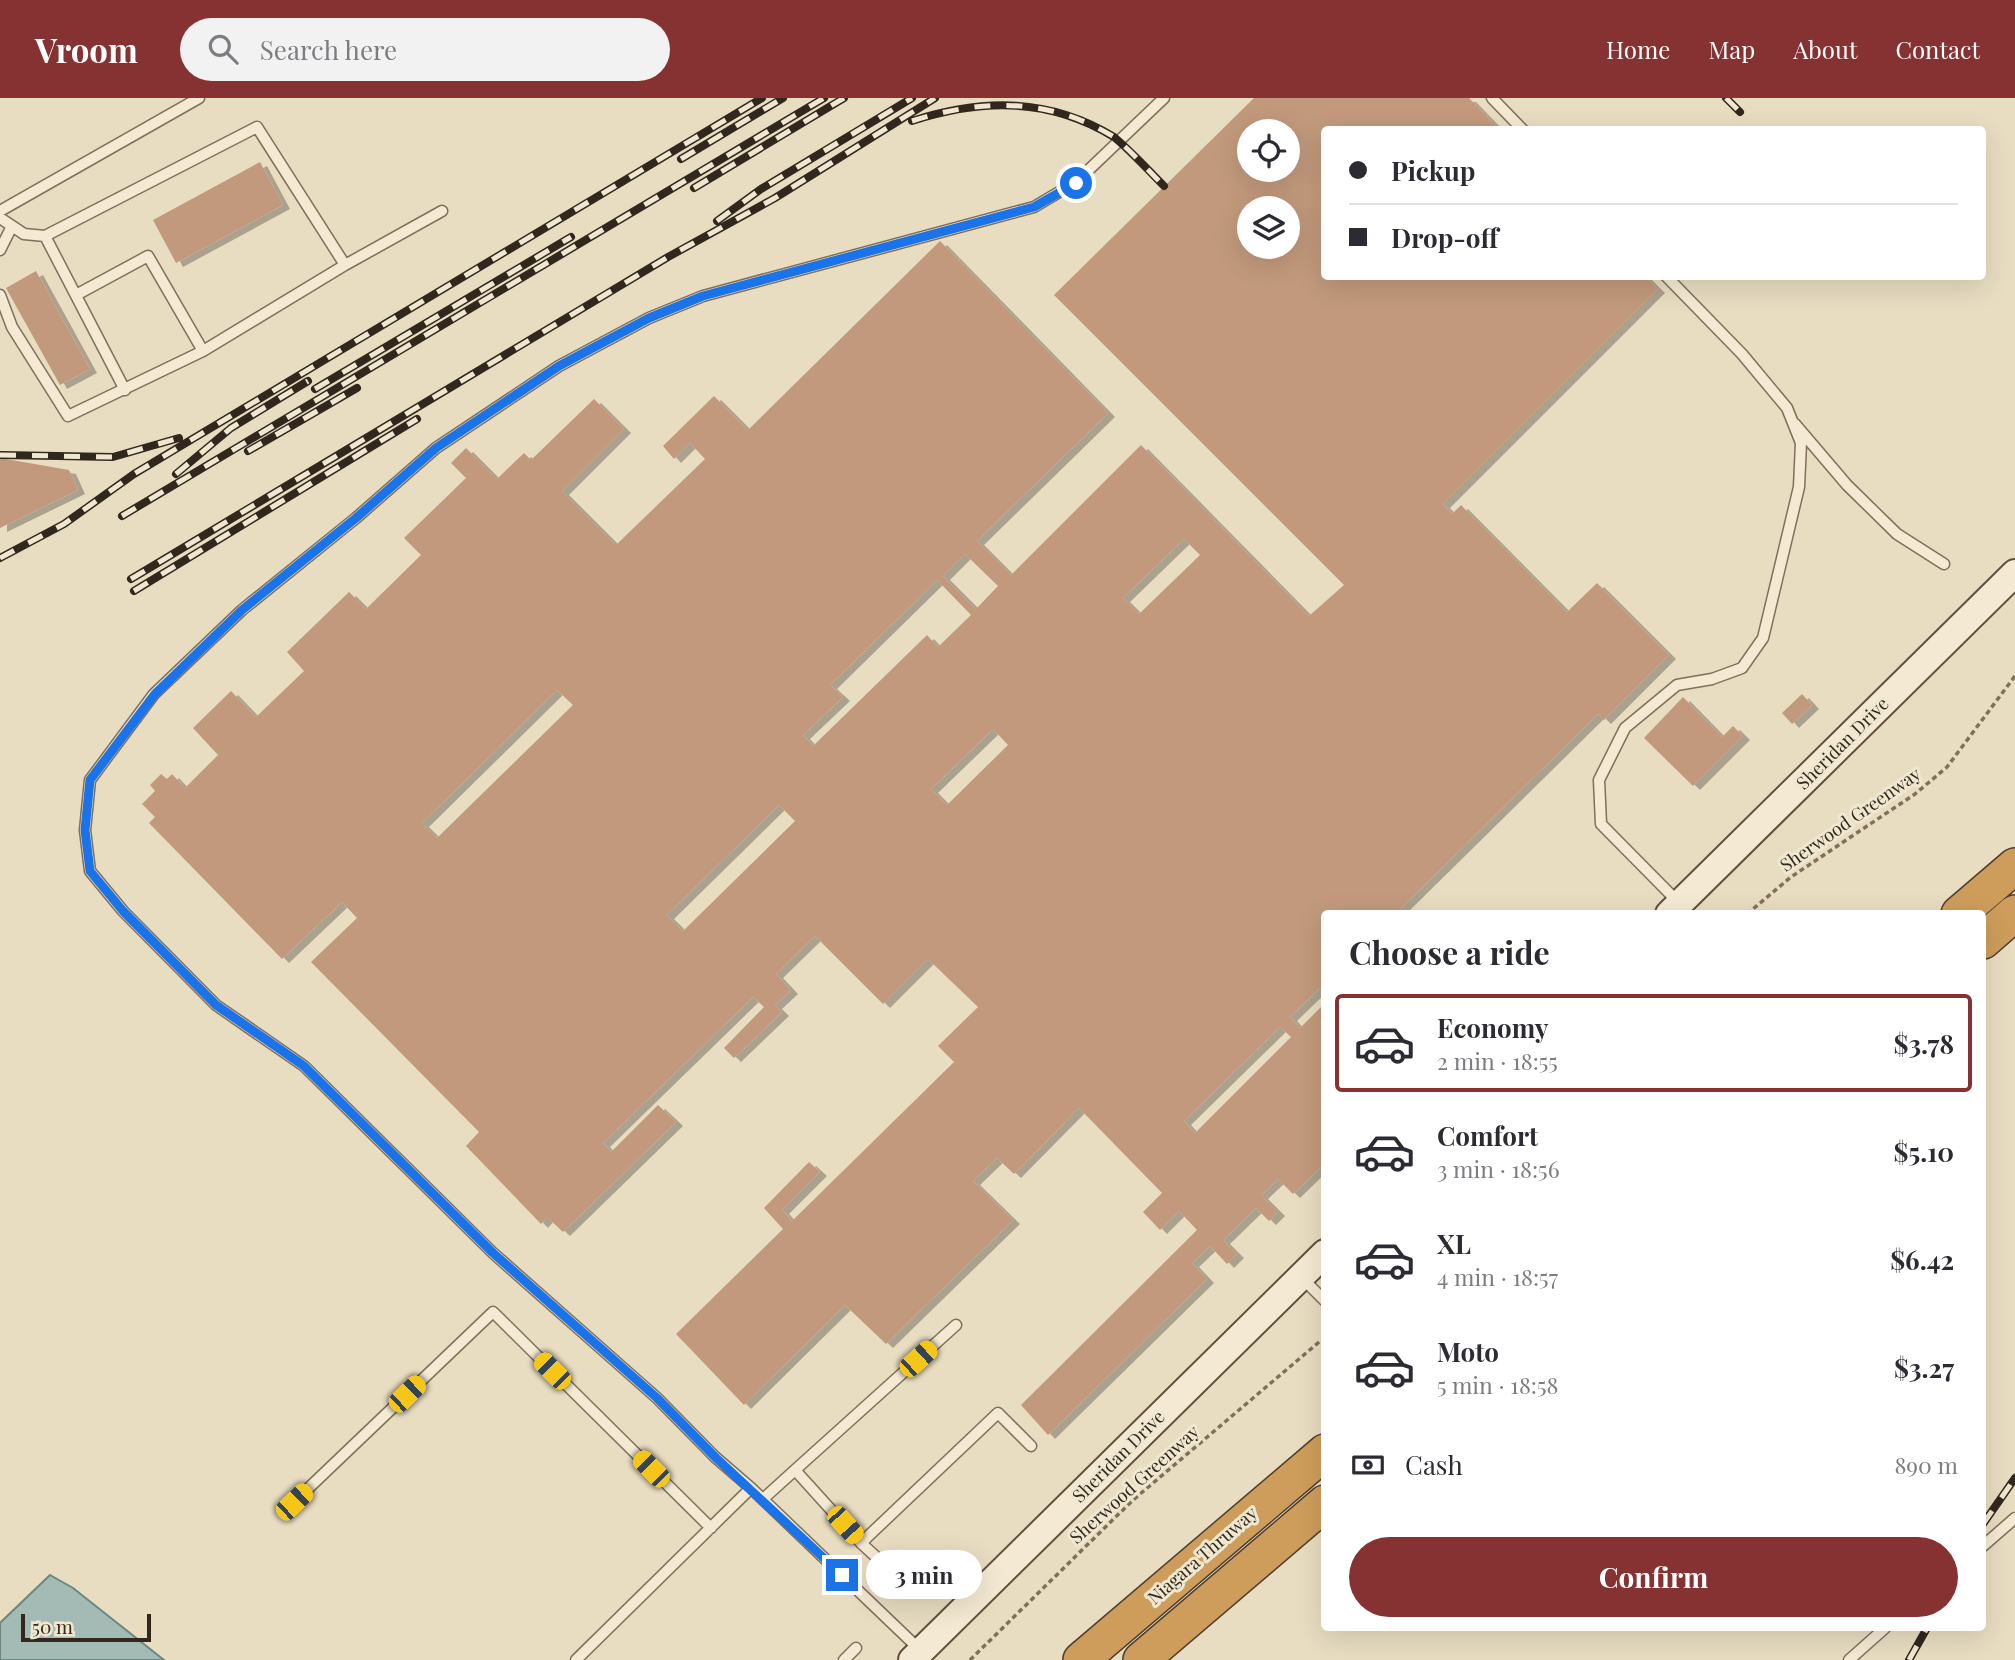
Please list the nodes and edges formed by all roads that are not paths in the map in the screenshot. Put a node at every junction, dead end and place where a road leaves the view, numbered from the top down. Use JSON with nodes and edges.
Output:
{"nodes":[{"id":1,"x":199,"y":98,"type":"edge"},
{"id":2,"x":1164,"y":98,"type":"edge"},
{"id":3,"x":1492,"y":98,"type":"edge"},
{"id":4,"x":1518,"y":126,"type":"edge"},
{"id":5,"x":0,"y":211,"type":"edge"},
{"id":6,"x":442,"y":211,"type":"dead end"},
{"id":7,"x":0,"y":218,"type":"edge"},
{"id":8,"x":11,"y":228,"type":"junction"},
{"id":9,"x":45,"y":236,"type":"junction"},
{"id":10,"x":0,"y":250,"type":"edge"},
{"id":11,"x":345,"y":265,"type":"junction"},
{"id":12,"x":1670,"y":280,"type":"edge"},
{"id":13,"x":0,"y":295,"type":"edge"},
{"id":14,"x":76,"y":295,"type":"junction"},
{"id":15,"x":203,"y":351,"type":"junction"},
{"id":16,"x":125,"y":390,"type":"junction"},
{"id":17,"x":1791,"y":418,"type":"junction"},
{"id":18,"x":1944,"y":564,"type":"dead end"},
{"id":19,"x":2015,"y":573,"type":"edge"},
{"id":20,"x":2015,"y":866,"type":"edge"},
{"id":21,"x":1674,"y":909,"type":"edge"},
{"id":22,"x":1964,"y":910,"type":"edge"},
{"id":23,"x":2015,"y":913,"type":"edge"},
{"id":24,"x":1986,"y":938,"type":"edge"},
{"id":25,"x":1321,"y":1257,"type":"edge"},
{"id":26,"x":1301,"y":1276,"type":"junction"},
{"id":27,"x":1321,"y":1297,"type":"edge"},
{"id":28,"x":956,"y":1325,"type":"dead end"},
{"id":29,"x":1031,"y":1446,"type":"dead end"},
{"id":30,"x":1321,"y":1455,"type":"edge"},
{"id":31,"x":795,"y":1470,"type":"junction"},
{"id":32,"x":751,"y":1488,"type":"junction"},
{"id":33,"x":762,"y":1499,"type":"junction"},
{"id":34,"x":294,"y":1502,"type":"dead end"},
{"id":35,"x":1321,"y":1506,"type":"edge"},
{"id":36,"x":2015,"y":1518,"type":"edge"},
{"id":37,"x":710,"y":1528,"type":"junction"},
{"id":38,"x":1986,"y":1543,"type":"edge"},
{"id":39,"x":861,"y":1544,"type":"junction"},
{"id":40,"x":901,"y":1580,"type":"dead end"},
{"id":41,"x":1882,"y":1631,"type":"edge"},
{"id":42,"x":856,"y":1648,"type":"dead end"},
{"id":43,"x":916,"y":1656,"type":"edge"},
{"id":44,"x":576,"y":1660,"type":"edge"},
{"id":45,"x":844,"y":1660,"type":"edge"},
{"id":46,"x":1081,"y":1660,"type":"edge"},
{"id":47,"x":1141,"y":1660,"type":"edge"},
{"id":48,"x":1849,"y":1660,"type":"edge"}],
"edges":[{"from":1,"to":5,"type":"lane"},
{"from":2,"to":32,"type":"lane"},
{"from":3,"to":4,"type":"lane"},
{"from":6,"to":11,"type":"lane"},
{"from":7,"to":8,"type":"lane"},
{"from":8,"to":9,"type":"lane"},
{"from":8,"to":10,"type":"lane"},
{"from":9,"to":11,"type":"lane"},
{"from":9,"to":14,"type":"lane"},
{"from":11,"to":15,"type":"lane"},
{"from":12,"to":17,"type":"lane"},
{"from":13,"to":16,"type":"lane"},
{"from":14,"to":15,"type":"lane"},
{"from":14,"to":16,"type":"lane"},
{"from":15,"to":16,"type":"lane"},
{"from":17,"to":18,"type":"lane"},
{"from":17,"to":21,"type":"lane"},
{"from":19,"to":21,"type":"main road","name":"Sheridan Drive"},
{"from":20,"to":22,"type":"highway"},
{"from":23,"to":24,"type":"highway"},
{"from":25,"to":26,"type":"main road","name":"Sheridan Drive"},
{"from":26,"to":27,"type":"lane"},
{"from":26,"to":43,"type":"main road","name":"Sheridan Drive"},
{"from":28,"to":31,"type":"lane"},
{"from":29,"to":39,"type":"lane"},
{"from":30,"to":46,"type":"highway","name":"Niagara Thruway"},
{"from":31,"to":33,"type":"lane"},
{"from":31,"to":39,"type":"lane"},
{"from":32,"to":33,"type":"lane"},
{"from":32,"to":37,"type":"lane"},
{"from":33,"to":43,"type":"lane"},
{"from":34,"to":37,"type":"lane"},
{"from":35,"to":47,"type":"highway"},
{"from":36,"to":38,"type":"lane"},
{"from":37,"to":44,"type":"lane"},
{"from":39,"to":40,"type":"lane"},
{"from":41,"to":48,"type":"lane"},
{"from":42,"to":45,"type":"lane"}]}
